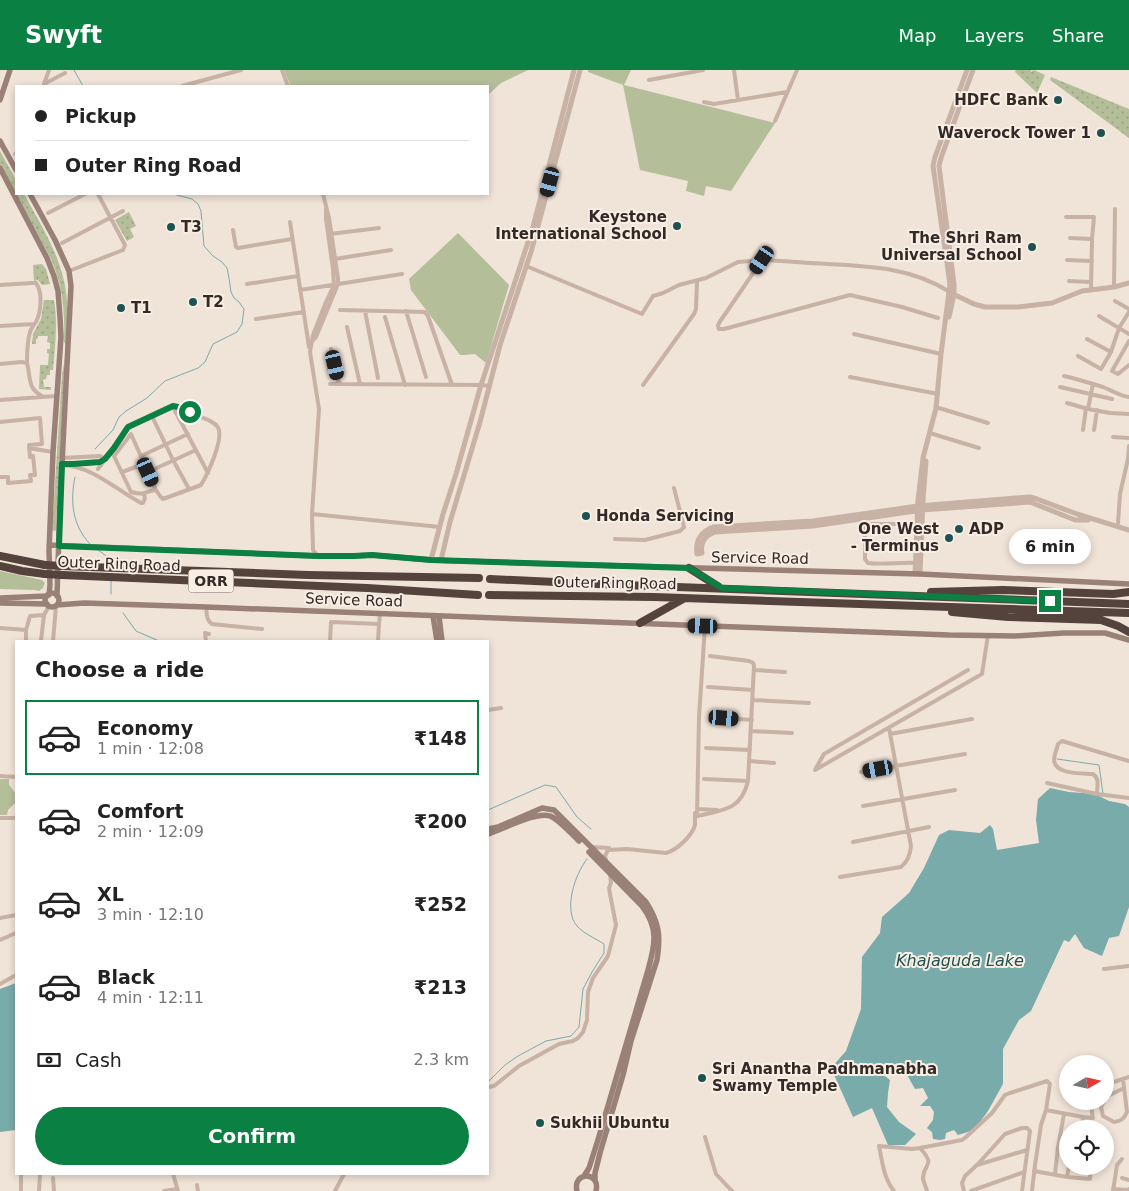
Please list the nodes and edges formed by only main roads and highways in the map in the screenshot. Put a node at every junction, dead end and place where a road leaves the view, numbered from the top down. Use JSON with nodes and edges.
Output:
{"nodes":[{"id":1,"x":10,"y":70,"type":"edge"},
{"id":2,"x":0,"y":100,"type":"edge"},
{"id":3,"x":1,"y":144,"type":"edge"},
{"id":4,"x":0,"y":168,"type":"edge"},
{"id":5,"x":15,"y":168,"type":"edge"},
{"id":6,"x":31,"y":195,"type":"edge"},
{"id":7,"x":60,"y":351,"type":"junction"},
{"id":8,"x":68,"y":351,"type":"junction"},
{"id":9,"x":49,"y":545,"type":"junction"},
{"id":10,"x":59,"y":546,"type":"junction"},
{"id":11,"x":0,"y":556,"type":"edge"},
{"id":12,"x":0,"y":566,"type":"edge"},
{"id":13,"x":689,"y":568,"type":"junction"},
{"id":14,"x":478,"y":578,"type":"dead end"},
{"id":15,"x":490,"y":579,"type":"dead end"},
{"id":16,"x":592,"y":584,"type":"junction"},
{"id":17,"x":1129,"y":584,"type":"edge"},
{"id":18,"x":722,"y":588,"type":"junction"},
{"id":19,"x":1129,"y":592,"type":"edge"},
{"id":20,"x":881,"y":594,"type":"junction"},
{"id":21,"x":478,"y":595,"type":"dead end"},
{"id":22,"x":489,"y":595,"type":"dead end"},
{"id":23,"x":48,"y":596,"type":"junction"},
{"id":24,"x":57,"y":596,"type":"junction"},
{"id":25,"x":592,"y":596,"type":"junction"},
{"id":26,"x":0,"y":598,"type":"edge"},
{"id":27,"x":684,"y":598,"type":"junction"},
{"id":28,"x":0,"y":604,"type":"edge"},
{"id":29,"x":1129,"y":604,"type":"edge"},
{"id":30,"x":52,"y":605,"type":"junction"},
{"id":31,"x":881,"y":605,"type":"junction"},
{"id":32,"x":1129,"y":613,"type":"edge"},
{"id":33,"x":436,"y":616,"type":"junction"},
{"id":34,"x":640,"y":623,"type":"junction"},
{"id":35,"x":1129,"y":632,"type":"edge"},
{"id":36,"x":437,"y":640,"type":"edge"},
{"id":37,"x":442,"y":640,"type":"edge"},
{"id":38,"x":1129,"y":640,"type":"edge"},
{"id":39,"x":489,"y":829,"type":"edge"},
{"id":40,"x":489,"y":834,"type":"edge"},
{"id":41,"x":587,"y":846,"type":"junction"},
{"id":42,"x":584,"y":1176,"type":"junction"},
{"id":43,"x":595,"y":1180,"type":"junction"},
{"id":44,"x":576,"y":1188,"type":"edge"},
{"id":45,"x":570,"y":1190,"type":"edge"},
{"id":46,"x":596,"y":1191,"type":"edge"}],
"edges":[{"from":1,"to":2,"type":"main road"},
{"from":3,"to":5,"type":"main road"},
{"from":4,"to":7,"type":"main road"},
{"from":6,"to":8,"type":"main road"},
{"from":7,"to":8,"type":"main road"},
{"from":7,"to":9,"type":"main road"},
{"from":8,"to":10,"type":"main road"},
{"from":9,"to":10,"type":"main road","name":"Service Road"},
{"from":9,"to":23,"type":"main road"},
{"from":10,"to":13,"type":"main road","name":"Service Road"},
{"from":10,"to":24,"type":"main road"},
{"from":11,"to":14,"type":"highway","name":"Outer Ring Road","number":"ORR","bridge":true},
{"from":12,"to":21,"type":"highway","name":"Outer Ring Road","number":"ORR","bridge":true},
{"from":13,"to":17,"type":"main road","name":"Service Road"},
{"from":13,"to":18,"type":"highway"},
{"from":15,"to":16,"type":"highway","name":"Outer Ring Road"},
{"from":16,"to":18,"type":"highway","name":"Outer Ring Road"},
{"from":16,"to":25,"type":"highway"},
{"from":18,"to":20,"type":"highway","name":"Outer Ring Road"},
{"from":19,"to":20,"type":"highway"},
{"from":20,"to":29,"type":"highway","name":"Outer Ring Road"},
{"from":22,"to":25,"type":"highway","name":"Outer Ring Road"},
{"from":23,"to":24,"type":"main road"},
{"from":23,"to":26,"type":"main road"},
{"from":23,"to":30,"type":"main road"},
{"from":24,"to":30,"type":"main road"},
{"from":25,"to":27,"type":"highway","name":"Outer Ring Road"},
{"from":27,"to":31,"type":"highway","name":"Outer Ring Road"},
{"from":27,"to":34,"type":"highway"},
{"from":28,"to":30,"type":"main road","name":"Service Road"},
{"from":30,"to":33,"type":"main road","name":"Service Road"},
{"from":31,"to":32,"type":"highway","name":"Outer Ring Road"},
{"from":31,"to":35,"type":"highway"},
{"from":33,"to":34,"type":"main road","name":"Service Road"},
{"from":33,"to":36,"type":"main road"},
{"from":33,"to":37,"type":"main road"},
{"from":34,"to":38,"type":"main road","name":"Service Road"},
{"from":39,"to":41,"type":"main road"},
{"from":40,"to":41,"type":"main road"},
{"from":41,"to":42,"type":"main road"},
{"from":41,"to":43,"type":"main road"},
{"from":42,"to":43,"type":"main road"},
{"from":42,"to":44,"type":"main road"},
{"from":43,"to":46,"type":"main road"},
{"from":44,"to":45,"type":"main road"}]}
